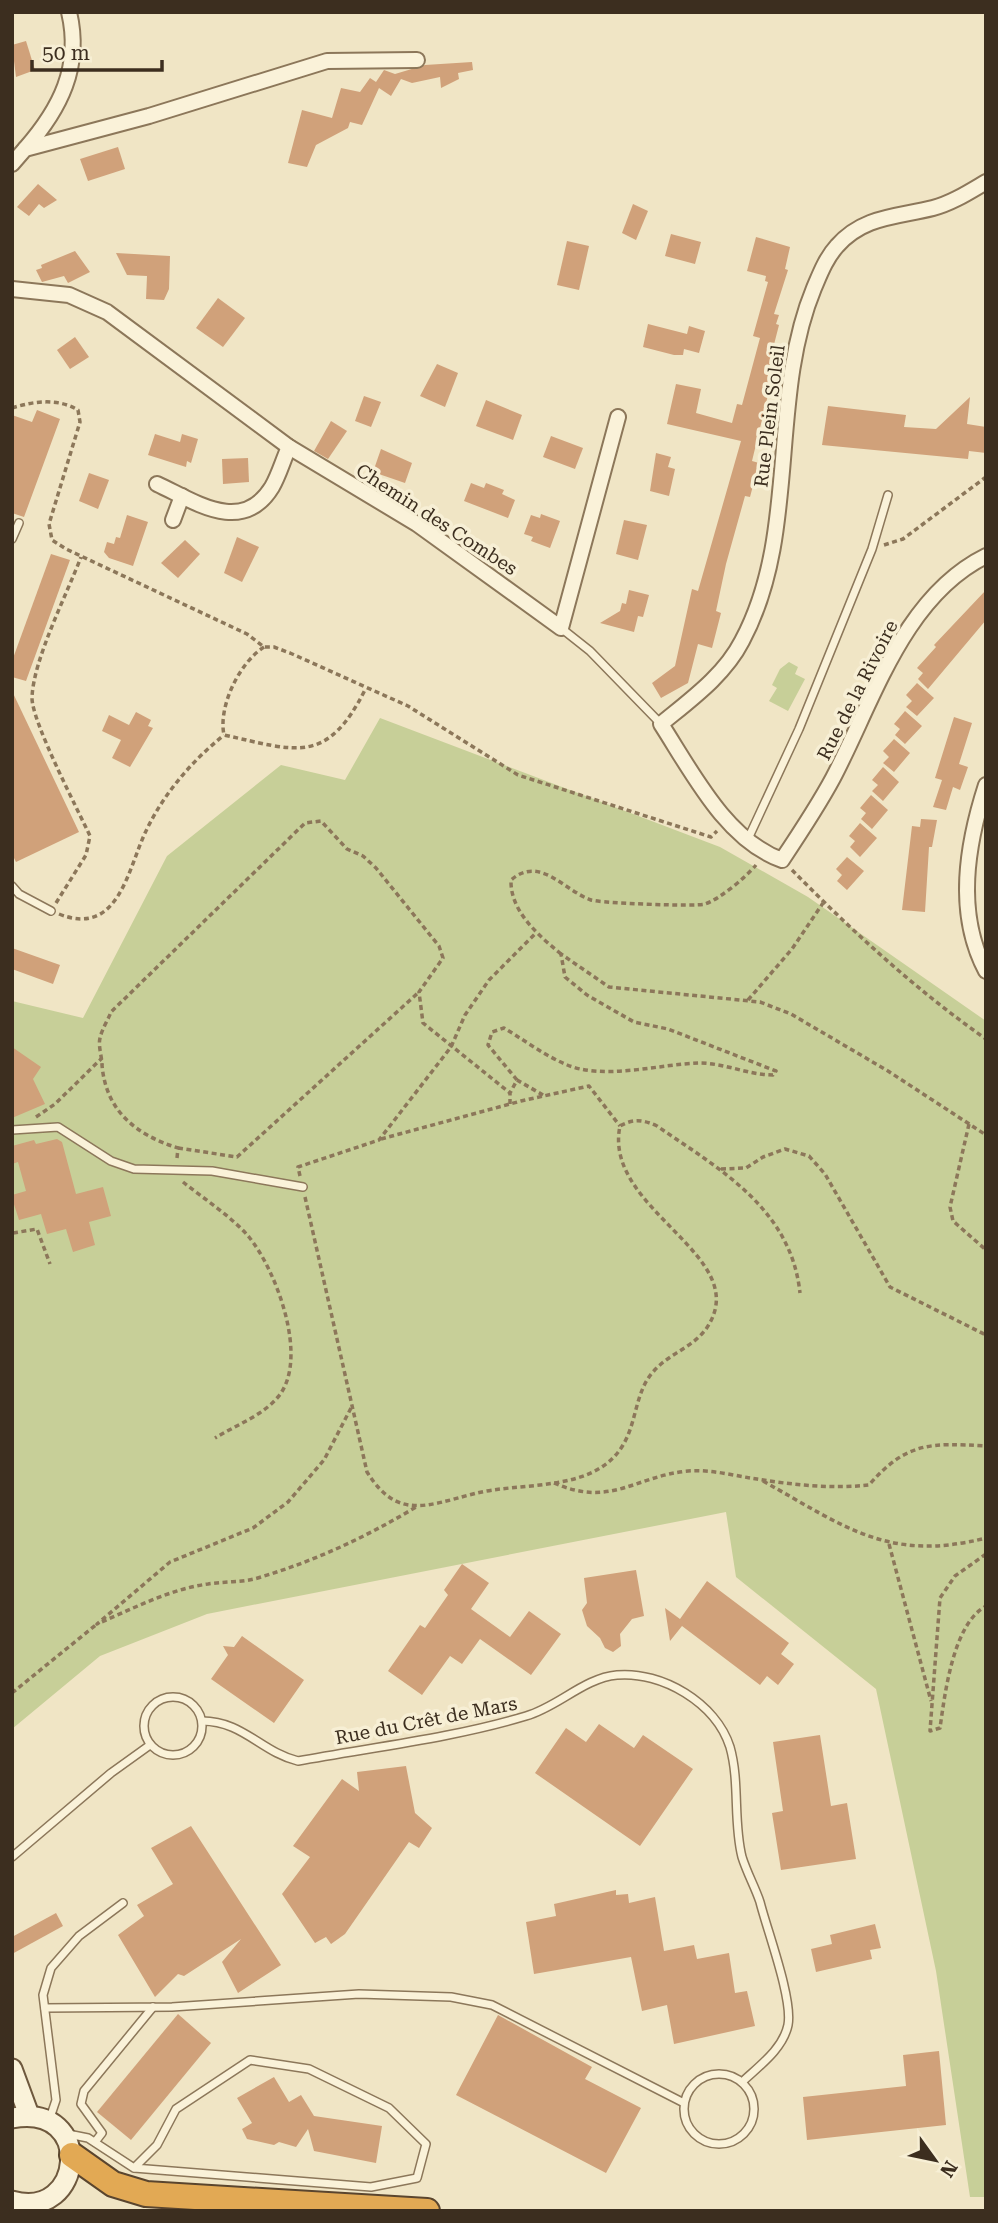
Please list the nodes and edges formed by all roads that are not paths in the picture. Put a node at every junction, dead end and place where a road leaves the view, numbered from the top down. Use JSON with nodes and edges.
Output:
{"nodes":[{"id":1,"x":69,"y":12,"type":"edge"},
{"id":2,"x":417,"y":60,"type":"dead end"},
{"id":3,"x":25,"y":149,"type":"junction"},
{"id":4,"x":12,"y":164,"type":"edge"},
{"id":5,"x":986,"y":182,"type":"edge"},
{"id":6,"x":12,"y":289,"type":"edge"},
{"id":7,"x":618,"y":417,"type":"dead end"},
{"id":8,"x":289,"y":447,"type":"junction"},
{"id":9,"x":157,"y":484,"type":"dead end"},
{"id":10,"x":182,"y":495,"type":"junction"},
{"id":11,"x":888,"y":495,"type":"dead end"},
{"id":12,"x":173,"y":520,"type":"dead end"},
{"id":13,"x":19,"y":523,"type":"dead end"},
{"id":14,"x":12,"y":539,"type":"edge"},
{"id":15,"x":986,"y":556,"type":"edge"},
{"id":16,"x":561,"y":628,"type":"junction"},
{"id":17,"x":661,"y":724,"type":"junction"},
{"id":18,"x":986,"y":785,"type":"edge"},
{"id":19,"x":747,"y":841,"type":"junction"},
{"id":20,"x":782,"y":860,"type":"joint"},
{"id":21,"x":12,"y":886,"type":"edge"},
{"id":22,"x":51,"y":911,"type":"road end"},
{"id":23,"x":986,"y":971,"type":"edge"},
{"id":24,"x":13,"y":1130,"type":"edge"},
{"id":25,"x":303,"y":1187,"type":"road end"},
{"id":26,"x":202,"y":1721,"type":"junction"},
{"id":27,"x":150,"y":1745,"type":"junction"},
{"id":28,"x":12,"y":1857,"type":"edge"},
{"id":29,"x":123,"y":1903,"type":"dead end"},
{"id":30,"x":153,"y":2007,"type":"junction"},
{"id":31,"x":45,"y":2008,"type":"junction"},
{"id":32,"x":12,"y":2069,"type":"edge"},
{"id":33,"x":743,"y":2082,"type":"junction"},
{"id":34,"x":684,"y":2103,"type":"junction"},
{"id":35,"x":21,"y":2117,"type":"edge"},
{"id":36,"x":61,"y":2136,"type":"junction"},
{"id":37,"x":95,"y":2142,"type":"junction"},
{"id":38,"x":134,"y":2168,"type":"junction"},
{"id":39,"x":12,"y":2201,"type":"edge"},
{"id":40,"x":43,"y":2206,"type":"edge"},
{"id":41,"x":427,"y":2211,"type":"edge"}],
"edges":[{"from":1,"to":3,"type":"street"},
{"from":2,"to":3,"type":"street"},
{"from":3,"to":4,"type":"street"},
{"from":5,"to":17,"type":"street","name":"Rue Plein Soleil"},
{"from":6,"to":8,"type":"street","name":"Chemin des Combes"},
{"from":7,"to":16,"type":"street"},
{"from":8,"to":10,"type":"street"},
{"from":8,"to":16,"type":"street","name":"Chemin des Combes"},
{"from":9,"to":10,"type":"street"},
{"from":10,"to":12,"type":"street"},
{"from":11,"to":19,"type":"lane"},
{"from":13,"to":14,"type":"lane"},
{"from":15,"to":20,"type":"street","name":"Rue de la Rivoire"},
{"from":16,"to":17,"type":"lane","name":"Chemin des Combes"},
{"from":17,"to":19,"type":"street","name":"Chemin des Combes"},
{"from":18,"to":23,"type":"street"},
{"from":19,"to":20,"type":"street","name":"Chemin des Combes"},
{"from":21,"to":22,"type":"lane"},
{"from":24,"to":25,"type":"lane"},
{"from":26,"to":27,"type":"lane"},
{"from":26,"to":27,"type":"lane"},
{"from":26,"to":33,"type":"lane","name":"Rue du Crêt de Mars"},
{"from":27,"to":28,"type":"lane"},
{"from":29,"to":31,"type":"lane"},
{"from":30,"to":31,"type":"lane"},
{"from":30,"to":34,"type":"lane"},
{"from":30,"to":37,"type":"lane"},
{"from":31,"to":36,"type":"lane"},
{"from":32,"to":35,"type":"main road"},
{"from":33,"to":34,"type":"lane"},
{"from":33,"to":34,"type":"lane"},
{"from":35,"to":36,"type":"main road"},
{"from":36,"to":37,"type":"lane"},
{"from":36,"to":40,"type":"main road"},
{"from":36,"to":41,"type":"highway"},
{"from":37,"to":38,"type":"lane"},
{"from":38,"to":38,"type":"lane"},
{"from":39,"to":40,"type":"main road"}]}
